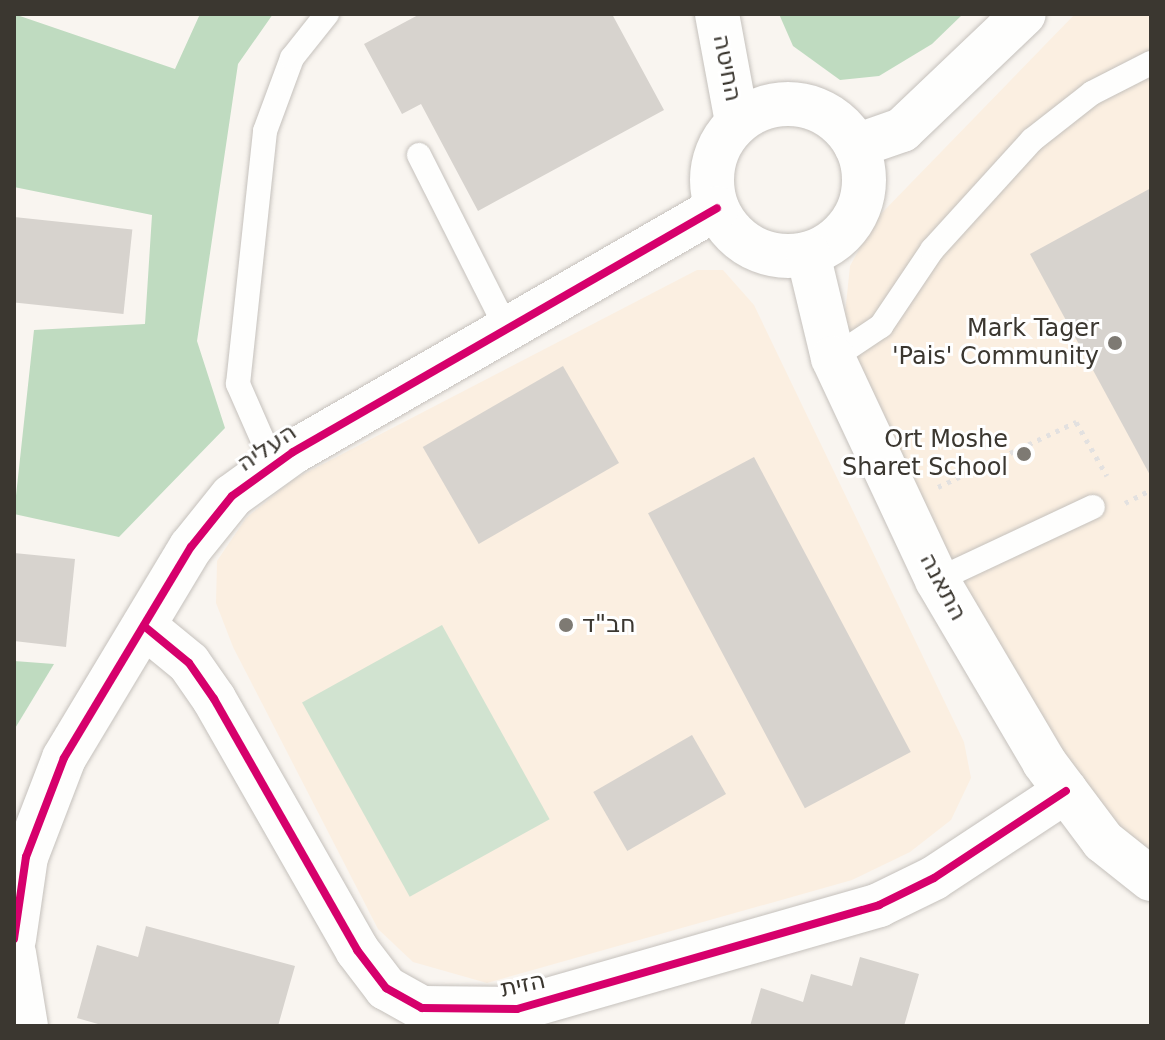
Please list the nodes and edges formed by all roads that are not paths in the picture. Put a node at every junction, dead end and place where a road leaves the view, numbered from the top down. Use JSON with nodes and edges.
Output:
{"nodes":[{"id":1,"x":327,"y":14,"type":"edge"},
{"id":2,"x":717,"y":14,"type":"edge"},
{"id":3,"x":1024,"y":14,"type":"edge"},
{"id":4,"x":1151,"y":63,"type":"edge"},
{"id":5,"x":737,"y":122,"type":"junction"},
{"id":6,"x":856,"y":146,"type":"junction"},
{"id":7,"x":419,"y":155,"type":"dead end"},
{"id":8,"x":717,"y":208,"type":"junction"},
{"id":9,"x":808,"y":254,"type":"junction"},
{"id":10,"x":507,"y":329,"type":"junction"},
{"id":11,"x":833,"y":358,"type":"junction"},
{"id":12,"x":274,"y":466,"type":"junction"},
{"id":13,"x":1093,"y":507,"type":"dead end"},
{"id":14,"x":937,"y":580,"type":"junction"},
{"id":15,"x":144,"y":626,"type":"junction"},
{"id":16,"x":1066,"y":791,"type":"junction"},
{"id":17,"x":1151,"y":879,"type":"edge"},
{"id":18,"x":14,"y":939,"type":"edge"},
{"id":19,"x":14,"y":953,"type":"edge"},
{"id":20,"x":26,"y":1026,"type":"edge"}],
"edges":[{"from":1,"to":12,"type":"lane"},
{"from":2,"to":5,"type":"street","name":"החיטה"},
{"from":3,"to":6,"type":"street"},
{"from":4,"to":11,"type":"lane"},
{"from":5,"to":6,"type":"street"},
{"from":5,"to":8,"type":"street"},
{"from":6,"to":9,"type":"street"},
{"from":7,"to":10,"type":"lane"},
{"from":8,"to":9,"type":"street"},
{"from":8,"to":10,"type":"street","name":"העליה"},
{"from":9,"to":11,"type":"street","name":"התאנה"},
{"from":10,"to":12,"type":"street","name":"העליה"},
{"from":11,"to":14,"type":"street","name":"התאנה"},
{"from":12,"to":15,"type":"street","name":"העליה"},
{"from":13,"to":14,"type":"lane"},
{"from":14,"to":16,"type":"street","name":"התאנה"},
{"from":15,"to":16,"type":"street","name":"הזית"},
{"from":15,"to":18,"type":"street","name":"העליה"},
{"from":16,"to":17,"type":"street","name":"התאנה"},
{"from":19,"to":20,"type":"street"}]}
